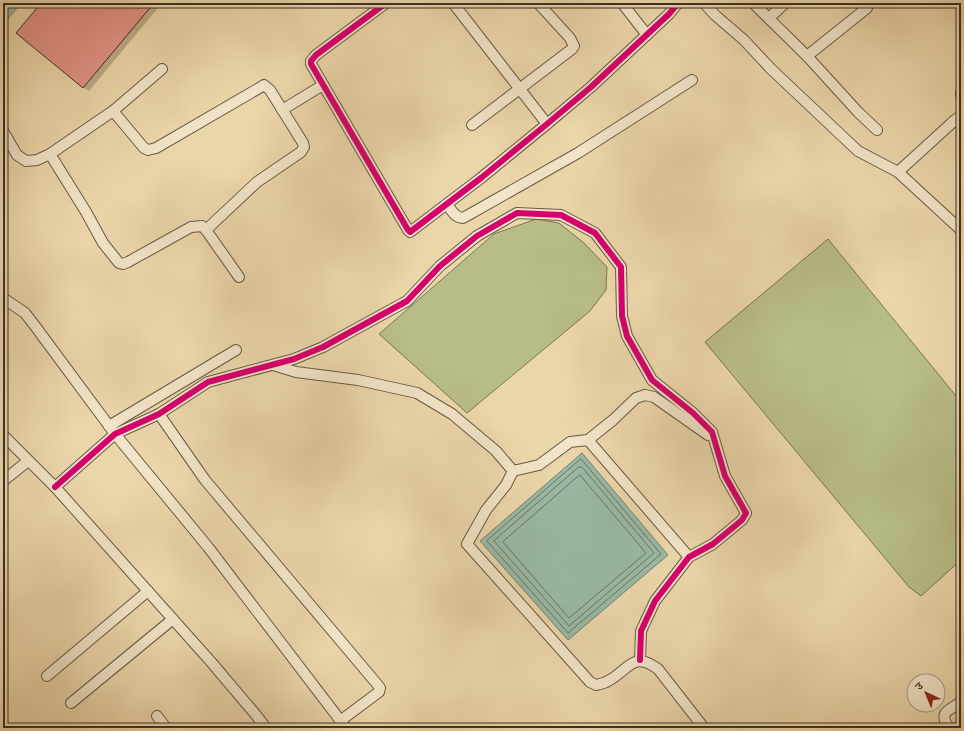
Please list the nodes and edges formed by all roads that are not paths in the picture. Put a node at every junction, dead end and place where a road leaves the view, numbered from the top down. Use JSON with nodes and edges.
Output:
{"nodes":[{"id":1,"x":386,"y":3,"type":"edge"},
{"id":2,"x":453,"y":3,"type":"edge"},
{"id":3,"x":538,"y":3,"type":"edge"},
{"id":4,"x":622,"y":3,"type":"edge"},
{"id":5,"x":678,"y":3,"type":"edge"},
{"id":6,"x":704,"y":3,"type":"edge"},
{"id":7,"x":753,"y":3,"type":"edge"},
{"id":8,"x":785,"y":3,"type":"edge"},
{"id":9,"x":867,"y":8,"type":"dead end"},
{"id":10,"x":770,"y":18,"type":"junction"},
{"id":11,"x":647,"y":35,"type":"junction"},
{"id":12,"x":807,"y":56,"type":"junction"},
{"id":13,"x":162,"y":69,"type":"dead end"},
{"id":14,"x":692,"y":80,"type":"dead end"},
{"id":15,"x":323,"y":85,"type":"junction"},
{"id":16,"x":519,"y":89,"type":"junction"},
{"id":17,"x":282,"y":110,"type":"junction"},
{"id":18,"x":113,"y":111,"type":"junction"},
{"id":19,"x":961,"y":116,"type":"edge"},
{"id":20,"x":547,"y":124,"type":"junction"},
{"id":21,"x":472,"y":125,"type":"dead end"},
{"id":22,"x":877,"y":130,"type":"dead end"},
{"id":23,"x":3,"y":131,"type":"edge"},
{"id":24,"x":50,"y":154,"type":"junction"},
{"id":25,"x":898,"y":172,"type":"junction"},
{"id":26,"x":447,"y":204,"type":"junction"},
{"id":27,"x":206,"y":230,"type":"junction"},
{"id":28,"x":961,"y":230,"type":"edge"},
{"id":29,"x":239,"y":276,"type":"dead end"},
{"id":30,"x":3,"y":298,"type":"edge"},
{"id":31,"x":236,"y":350,"type":"dead end"},
{"id":32,"x":273,"y":365,"type":"junction"},
{"id":33,"x":159,"y":414,"type":"junction"},
{"id":34,"x":112,"y":430,"type":"junction"},
{"id":35,"x":3,"y":435,"type":"edge"},
{"id":36,"x":714,"y":439,"type":"junction"},
{"id":37,"x":588,"y":440,"type":"junction"},
{"id":38,"x":28,"y":460,"type":"junction"},
{"id":39,"x":512,"y":471,"type":"junction"},
{"id":40,"x":3,"y":481,"type":"edge"},
{"id":41,"x":55,"y":487,"type":"junction"},
{"id":42,"x":689,"y":557,"type":"junction"},
{"id":43,"x":148,"y":591,"type":"junction"},
{"id":44,"x":173,"y":619,"type":"junction"},
{"id":45,"x":640,"y":660,"type":"junction"},
{"id":46,"x":47,"y":676,"type":"dead end"},
{"id":47,"x":961,"y":702,"type":"edge"},
{"id":48,"x":71,"y":703,"type":"dead end"},
{"id":49,"x":157,"y":716,"type":"dead end"},
{"id":50,"x":343,"y":724,"type":"edge"},
{"id":51,"x":166,"y":728,"type":"edge"},
{"id":52,"x":266,"y":728,"type":"edge"},
{"id":53,"x":704,"y":728,"type":"edge"},
{"id":54,"x":950,"y":728,"type":"edge"}],
"edges":[{"from":1,"to":15,"type":"street"},
{"from":2,"to":16,"type":"street"},
{"from":3,"to":16,"type":"street"},
{"from":4,"to":11,"type":"street"},
{"from":5,"to":11,"type":"street"},
{"from":6,"to":25,"type":"street"},
{"from":7,"to":10,"type":"street"},
{"from":8,"to":10,"type":"street"},
{"from":9,"to":12,"type":"street"},
{"from":10,"to":12,"type":"street"},
{"from":11,"to":20,"type":"street"},
{"from":12,"to":22,"type":"street"},
{"from":13,"to":18,"type":"street"},
{"from":14,"to":26,"type":"street"},
{"from":15,"to":17,"type":"street"},
{"from":15,"to":26,"type":"street"},
{"from":16,"to":20,"type":"street"},
{"from":16,"to":21,"type":"street"},
{"from":17,"to":18,"type":"street"},
{"from":17,"to":27,"type":"street"},
{"from":18,"to":24,"type":"street"},
{"from":19,"to":25,"type":"street"},
{"from":20,"to":26,"type":"street"},
{"from":23,"to":24,"type":"street"},
{"from":24,"to":27,"type":"street"},
{"from":25,"to":28,"type":"street"},
{"from":27,"to":29,"type":"street"},
{"from":30,"to":34,"type":"street"},
{"from":31,"to":34,"type":"street"},
{"from":32,"to":33,"type":"street"},
{"from":32,"to":36,"type":"street"},
{"from":32,"to":39,"type":"street"},
{"from":33,"to":34,"type":"street"},
{"from":33,"to":50,"type":"street"},
{"from":34,"to":41,"type":"street"},
{"from":34,"to":50,"type":"street"},
{"from":35,"to":38,"type":"street"},
{"from":36,"to":37,"type":"street"},
{"from":36,"to":42,"type":"street"},
{"from":37,"to":39,"type":"street"},
{"from":37,"to":42,"type":"street"},
{"from":38,"to":40,"type":"street"},
{"from":38,"to":41,"type":"street"},
{"from":39,"to":45,"type":"street"},
{"from":41,"to":43,"type":"street"},
{"from":42,"to":45,"type":"street"},
{"from":43,"to":44,"type":"street"},
{"from":43,"to":46,"type":"street"},
{"from":44,"to":48,"type":"street"},
{"from":44,"to":52,"type":"street"},
{"from":45,"to":53,"type":"street"},
{"from":47,"to":54,"type":"street"},
{"from":49,"to":51,"type":"street"}]}
